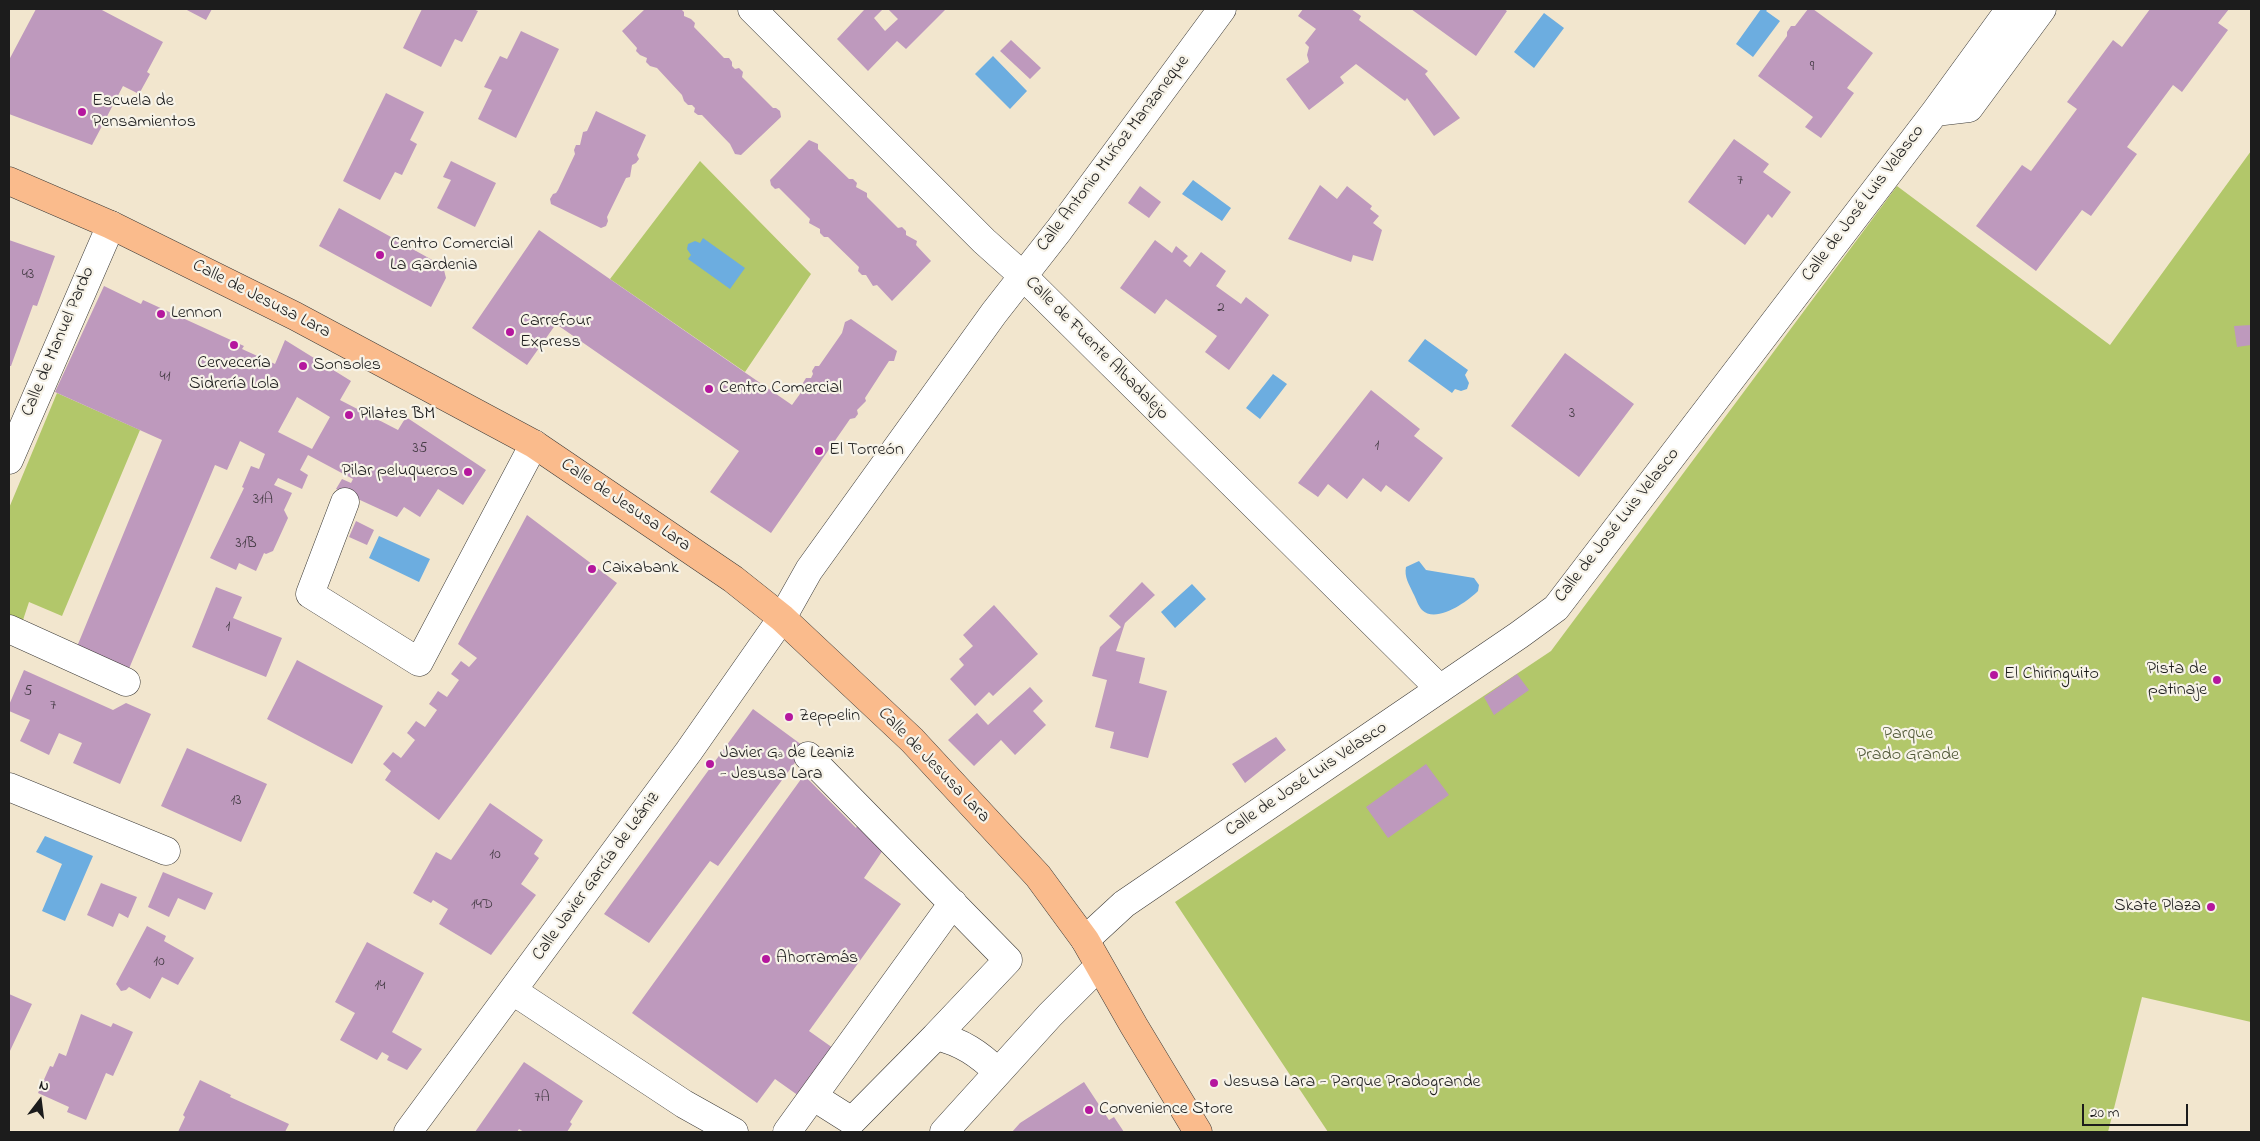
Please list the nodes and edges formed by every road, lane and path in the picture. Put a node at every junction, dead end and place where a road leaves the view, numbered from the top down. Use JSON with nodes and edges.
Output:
{"nodes":[{"id":1,"x":752,"y":9,"type":"edge"},
{"id":2,"x":1222,"y":9,"type":"edge"},
{"id":3,"x":2010,"y":9,"type":"edge"},
{"id":4,"x":2042,"y":9,"type":"edge"},
{"id":5,"x":1935,"y":112,"type":"junction"},
{"id":6,"x":9,"y":181,"type":"edge"},
{"id":7,"x":111,"y":225,"type":"junction"},
{"id":8,"x":1023,"y":276,"type":"junction"},
{"id":9,"x":534,"y":444,"type":"junction"},
{"id":10,"x":9,"y":460,"type":"edge"},
{"id":11,"x":346,"y":502,"type":"dead end"},
{"id":12,"x":782,"y":618,"type":"junction"},
{"id":13,"x":9,"y":630,"type":"edge"},
{"id":14,"x":126,"y":682,"type":"dead end"},
{"id":15,"x":1440,"y":689,"type":"junction"},
{"id":16,"x":808,"y":756,"type":"dead end"},
{"id":17,"x":9,"y":787,"type":"edge"},
{"id":18,"x":166,"y":851,"type":"dead end"},
{"id":19,"x":953,"y":903,"type":"junction"},
{"id":20,"x":1085,"y":940,"type":"junction"},
{"id":21,"x":1099,"y":966,"type":"junction"},
{"id":22,"x":513,"y":991,"type":"junction"},
{"id":23,"x":936,"y":1036,"type":"junction"},
{"id":24,"x":998,"y":1072,"type":"junction"},
{"id":25,"x":814,"y":1097,"type":"junction"},
{"id":26,"x":408,"y":1132,"type":"edge"},
{"id":27,"x":734,"y":1132,"type":"edge"},
{"id":28,"x":787,"y":1132,"type":"edge"},
{"id":29,"x":944,"y":1132,"type":"edge"},
{"id":30,"x":1198,"y":1132,"type":"edge"}],
"edges":[{"from":1,"to":8,"type":"street","name":"Calle de Fuente Albadalejo"},
{"from":2,"to":8,"type":"street","name":"Calle Antonio Muñoz Manzaneque"},
{"from":3,"to":5,"type":"street","name":"Calle de José Luis Velasco"},
{"from":4,"to":5,"type":"street"},
{"from":5,"to":15,"type":"street","name":"Calle de José Luis Velasco"},
{"from":6,"to":7,"type":"main road","name":"Calle de Jesusa Lara"},
{"from":7,"to":9,"type":"main road","name":"Calle de Jesusa Lara"},
{"from":7,"to":10,"type":"street","name":"Calle de Manuel Pardo"},
{"from":8,"to":12,"type":"street","name":"Calle Antonio Muñoz Manzaneque"},
{"from":8,"to":15,"type":"street","name":"Calle de Fuente Albadalejo"},
{"from":9,"to":11,"type":"street"},
{"from":9,"to":12,"type":"main road","name":"Calle de Jesusa Lara"},
{"from":12,"to":20,"type":"main road","name":"Calle de Jesusa Lara"},
{"from":12,"to":22,"type":"street","name":"Calle Javier García de Leániz"},
{"from":13,"to":14,"type":"street"},
{"from":15,"to":20,"type":"street","name":"Calle de José Luis Velasco"},
{"from":16,"to":19,"type":"street"},
{"from":17,"to":18,"type":"street"},
{"from":19,"to":23,"type":"street"},
{"from":19,"to":25,"type":"street"},
{"from":20,"to":21,"type":"main road","name":"Calle de Jesusa Lara"},
{"from":21,"to":24,"type":"street"},
{"from":21,"to":30,"type":"main road","name":"Calle de Jesusa Lara"},
{"from":22,"to":26,"type":"street","name":"Calle Javier García de Leániz"},
{"from":22,"to":27,"type":"street"},
{"from":23,"to":24,"type":"street"},
{"from":23,"to":25,"type":"street"},
{"from":24,"to":29,"type":"street"},
{"from":25,"to":28,"type":"street"}]}
